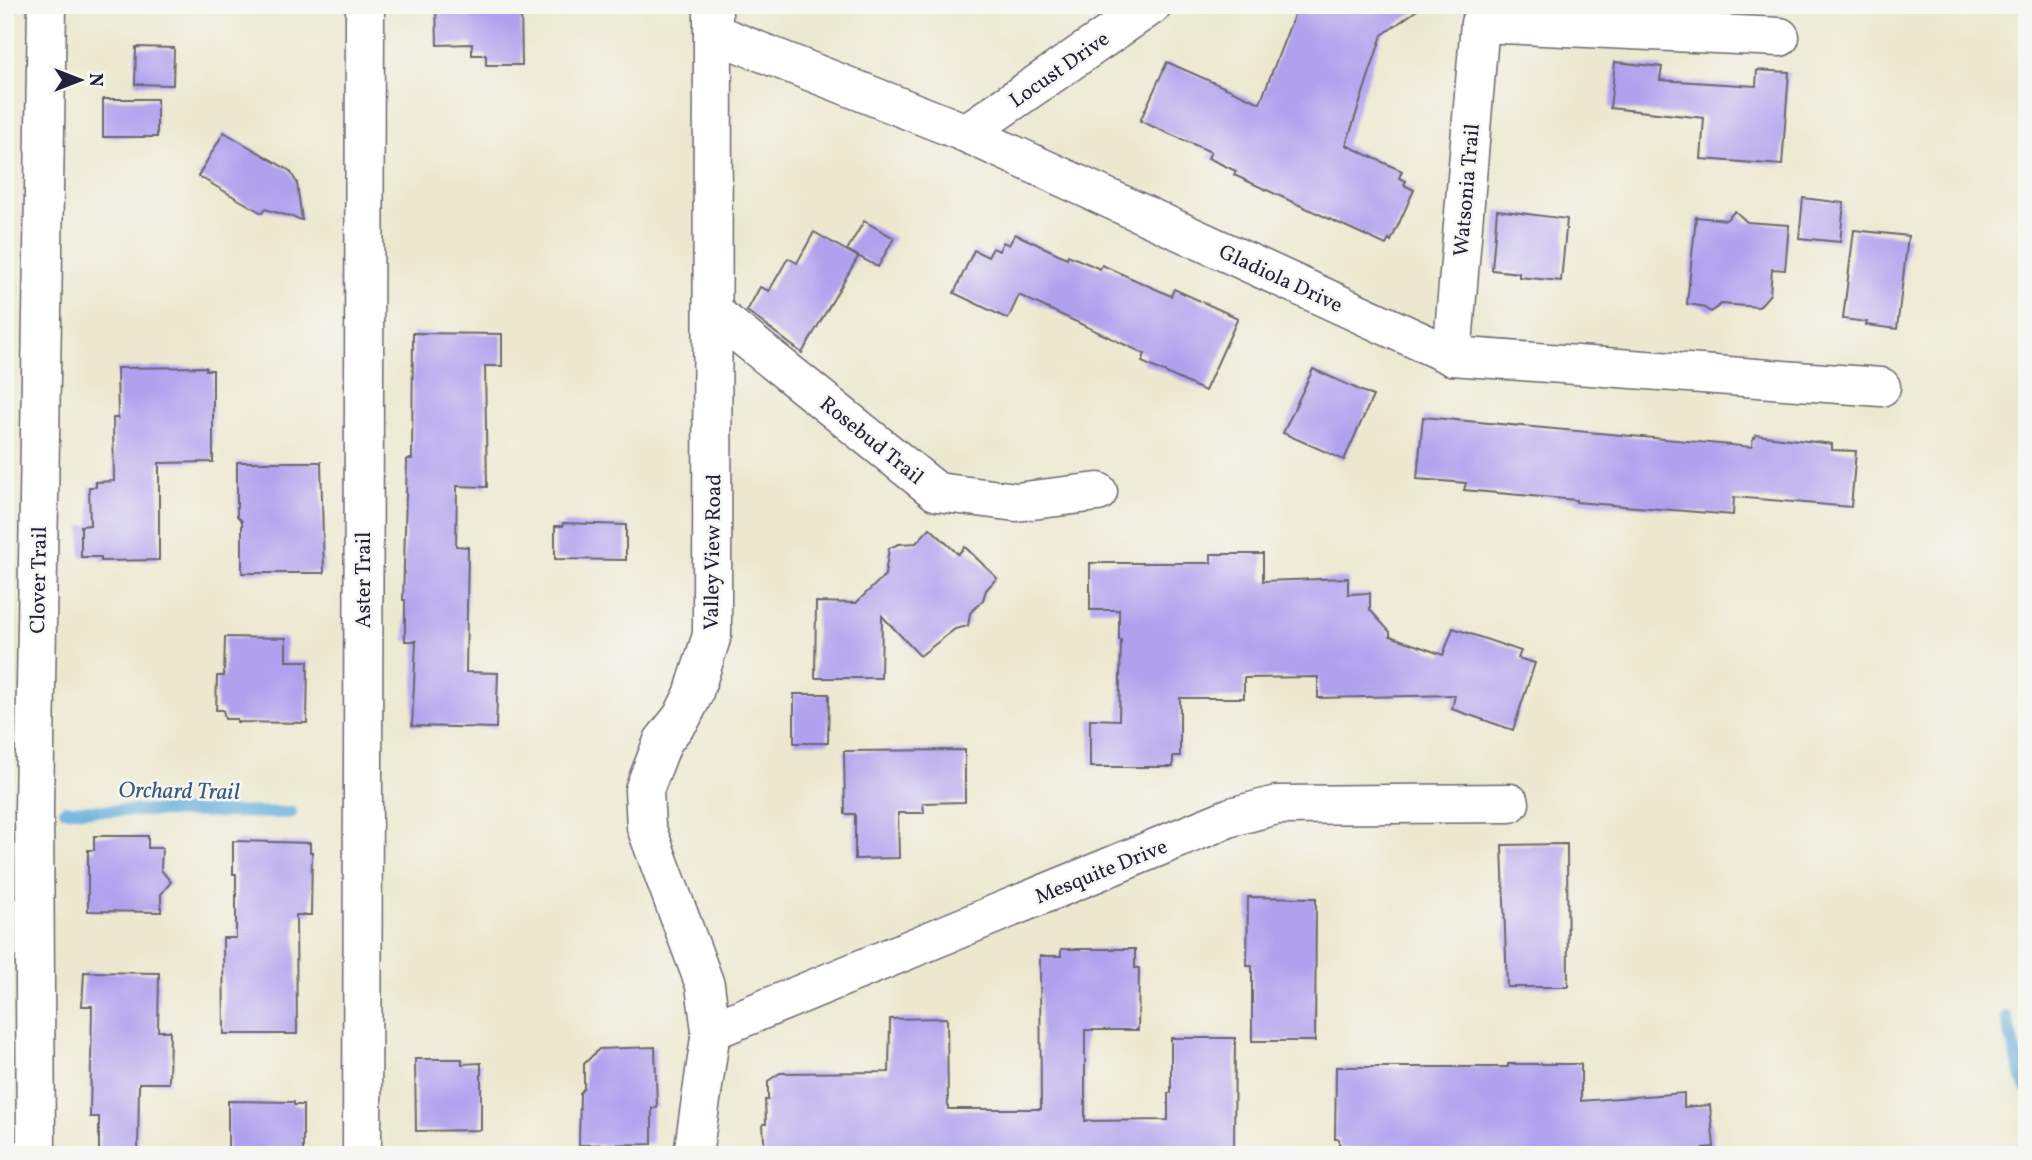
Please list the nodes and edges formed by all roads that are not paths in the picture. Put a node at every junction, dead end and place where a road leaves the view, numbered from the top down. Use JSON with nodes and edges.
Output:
{"nodes":[{"id":1,"x":47,"y":5,"type":"edge"},
{"id":2,"x":365,"y":5,"type":"edge"},
{"id":3,"x":1152,"y":5,"type":"edge"},
{"id":4,"x":713,"y":19,"type":"edge"},
{"id":5,"x":1780,"y":37,"type":"dead end"},
{"id":6,"x":966,"y":133,"type":"junction"},
{"id":7,"x":714,"y":313,"type":"junction"},
{"id":8,"x":1452,"y":356,"type":"junction"},
{"id":9,"x":1881,"y":387,"type":"dead end"},
{"id":10,"x":1098,"y":492,"type":"dead end"},
{"id":11,"x":1510,"y":803,"type":"dead end"},
{"id":12,"x":711,"y":1031,"type":"junction"},
{"id":13,"x":36,"y":1155,"type":"edge"},
{"id":14,"x":362,"y":1155,"type":"edge"},
{"id":15,"x":693,"y":1155,"type":"edge"}],
"edges":[{"from":1,"to":13,"type":"street","name":"Clover Trail"},
{"from":2,"to":14,"type":"street","name":"Aster Trail"},
{"from":3,"to":6,"type":"street","name":"Locust Drive"},
{"from":4,"to":6,"type":"street","name":"Gladiola Drive"},
{"from":4,"to":7,"type":"street","name":"Valley View Road"},
{"from":5,"to":8,"type":"street","name":"Watsonia Trail"},
{"from":6,"to":8,"type":"street","name":"Gladiola Drive"},
{"from":7,"to":10,"type":"street","name":"Rosebud Trail"},
{"from":7,"to":12,"type":"street","name":"Valley View Road"},
{"from":8,"to":9,"type":"street","name":"Gladiola Drive"},
{"from":11,"to":12,"type":"street","name":"Mesquite Drive"},
{"from":12,"to":15,"type":"street","name":"Valley View Road"}]}
